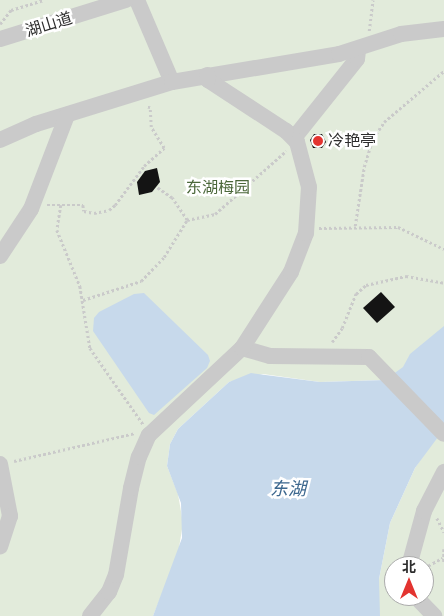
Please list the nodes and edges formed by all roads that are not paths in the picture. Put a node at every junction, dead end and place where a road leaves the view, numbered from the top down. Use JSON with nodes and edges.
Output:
{"nodes":[{"id":1,"x":126,"y":0,"type":"edge"},
{"id":2,"x":137,"y":0,"type":"edge"},
{"id":3,"x":444,"y":29,"type":"edge"},
{"id":4,"x":0,"y":39,"type":"edge"},
{"id":5,"x":362,"y":49,"type":"junction"},
{"id":6,"x":207,"y":75,"type":"junction"},
{"id":7,"x":172,"y":82,"type":"junction"},
{"id":8,"x":67,"y":115,"type":"junction"},
{"id":9,"x":0,"y":140,"type":"edge"},
{"id":10,"x":296,"y":140,"type":"junction"},
{"id":11,"x":0,"y":256,"type":"edge"},
{"id":12,"x":242,"y":348,"type":"junction"},
{"id":13,"x":443,"y":433,"type":"edge"},
{"id":14,"x":0,"y":464,"type":"edge"},
{"id":15,"x":444,"y":472,"type":"edge"},
{"id":16,"x":0,"y":546,"type":"edge"},
{"id":17,"x":412,"y":556,"type":"edge"},
{"id":18,"x":425,"y":606,"type":"edge"},
{"id":19,"x":90,"y":616,"type":"edge"},
{"id":20,"x":434,"y":616,"type":"edge"}],
"edges":[{"from":1,"to":4,"type":"street","name":"湖山道"},
{"from":2,"to":7,"type":"street"},
{"from":3,"to":5,"type":"street"},
{"from":5,"to":6,"type":"street"},
{"from":5,"to":10,"type":"street"},
{"from":6,"to":7,"type":"street"},
{"from":6,"to":10,"type":"street"},
{"from":7,"to":8,"type":"street"},
{"from":8,"to":9,"type":"street"},
{"from":8,"to":11,"type":"street"},
{"from":10,"to":12,"type":"street"},
{"from":12,"to":13,"type":"street"},
{"from":12,"to":19,"type":"street"},
{"from":14,"to":16,"type":"street"},
{"from":15,"to":17,"type":"street"},
{"from":18,"to":20,"type":"street"}]}
